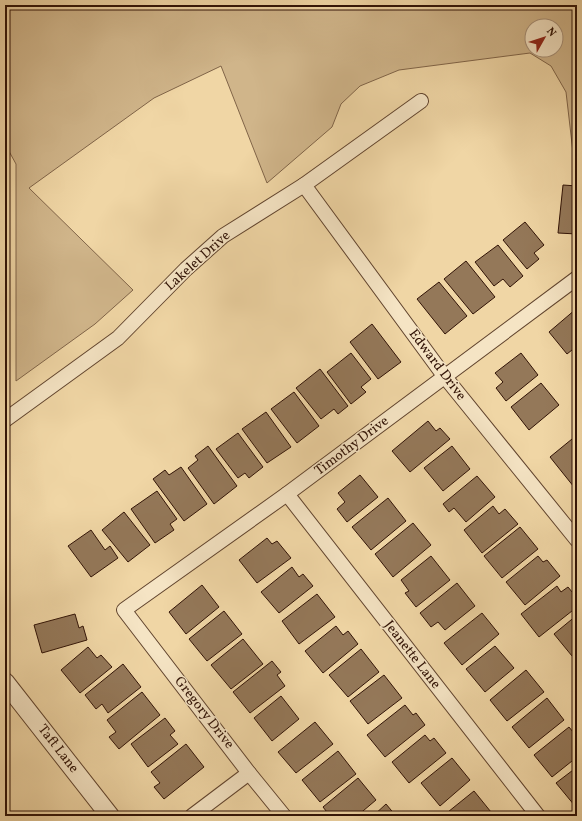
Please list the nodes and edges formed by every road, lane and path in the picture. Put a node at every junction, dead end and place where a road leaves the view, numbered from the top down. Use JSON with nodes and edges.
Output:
{"nodes":[{"id":1,"x":421,"y":101,"type":"dead end"},
{"id":2,"x":304,"y":185,"type":"junction"},
{"id":3,"x":577,"y":278,"type":"edge"},
{"id":4,"x":445,"y":377,"type":"junction"},
{"id":5,"x":5,"y":420,"type":"edge"},
{"id":6,"x":286,"y":494,"type":"junction"},
{"id":7,"x":575,"y":535,"type":"edge"},
{"id":8,"x":124,"y":610,"type":"joint"},
{"id":9,"x":5,"y":682,"type":"edge"},
{"id":10,"x":249,"y":773,"type":"junction"},
{"id":11,"x":110,"y":816,"type":"edge"},
{"id":12,"x":192,"y":816,"type":"edge"},
{"id":13,"x":284,"y":816,"type":"edge"},
{"id":14,"x":538,"y":816,"type":"edge"}],
"edges":[{"from":1,"to":2,"type":"street","name":"Lakelet Drive"},
{"from":2,"to":4,"type":"street","name":"Edward Drive"},
{"from":2,"to":5,"type":"street","name":"Lakelet Drive"},
{"from":3,"to":4,"type":"street","name":"Timothy Drive"},
{"from":4,"to":6,"type":"street","name":"Timothy Drive"},
{"from":4,"to":7,"type":"street","name":"Edward Drive"},
{"from":6,"to":8,"type":"street","name":"Timothy Drive"},
{"from":6,"to":14,"type":"street","name":"Jeanette Lane"},
{"from":8,"to":10,"type":"street","name":"Gregory Drive"},
{"from":9,"to":11,"type":"street","name":"Taft Lane"},
{"from":10,"to":12,"type":"street"},
{"from":10,"to":13,"type":"street","name":"Gregory Drive"}]}
